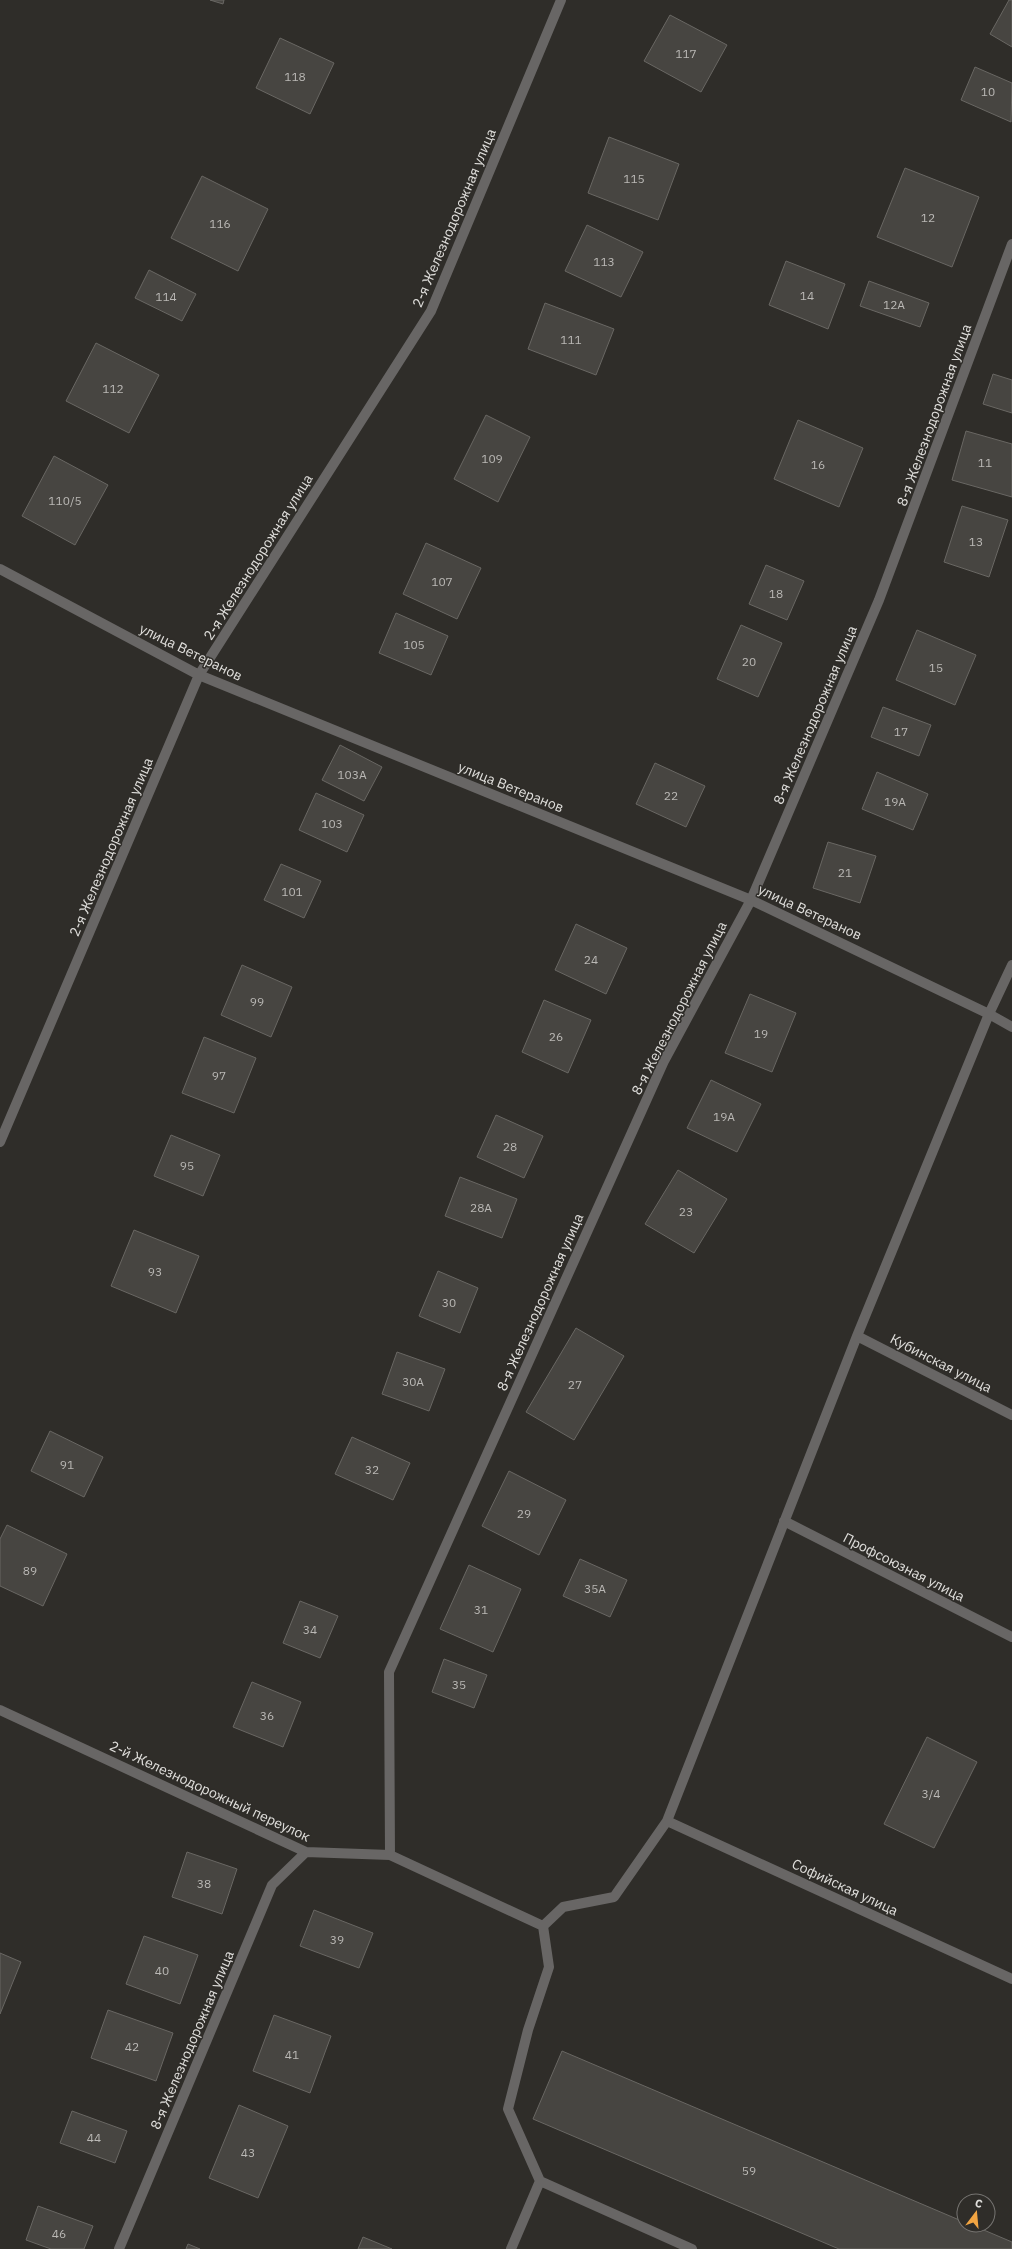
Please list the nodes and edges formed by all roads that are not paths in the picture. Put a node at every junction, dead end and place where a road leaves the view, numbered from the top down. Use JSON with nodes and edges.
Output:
{"nodes":[{"id":1,"x":561,"y":0,"type":"edge"},
{"id":2,"x":1012,"y":244,"type":"edge"},
{"id":3,"x":0,"y":570,"type":"edge"},
{"id":4,"x":199,"y":675,"type":"junction"},
{"id":5,"x":751,"y":900,"type":"junction"},
{"id":6,"x":1012,"y":965,"type":"edge"},
{"id":7,"x":989,"y":1014,"type":"junction"},
{"id":8,"x":1012,"y":1028,"type":"edge"},
{"id":9,"x":0,"y":1142,"type":"edge"},
{"id":10,"x":856,"y":1336,"type":"junction"},
{"id":11,"x":1012,"y":1415,"type":"edge"},
{"id":12,"x":784,"y":1521,"type":"junction"},
{"id":13,"x":1012,"y":1637,"type":"edge"},
{"id":14,"x":0,"y":1710,"type":"edge"},
{"id":15,"x":667,"y":1821,"type":"junction"},
{"id":16,"x":306,"y":1852,"type":"junction"},
{"id":17,"x":390,"y":1855,"type":"junction"},
{"id":18,"x":543,"y":1926,"type":"junction"},
{"id":19,"x":1012,"y":1979,"type":"edge"},
{"id":20,"x":540,"y":2181,"type":"junction"},
{"id":21,"x":118,"y":2249,"type":"edge"},
{"id":22,"x":511,"y":2249,"type":"edge"},
{"id":23,"x":692,"y":2249,"type":"edge"}],
"edges":[{"from":1,"to":4,"type":"street","name":"2-я Железнодорожная улица"},
{"from":2,"to":5,"type":"street","name":"8-я Железнодорожная улица"},
{"from":3,"to":4,"type":"street","name":"улица Ветеранов"},
{"from":4,"to":5,"type":"street","name":"улица Ветеранов"},
{"from":4,"to":9,"type":"street","name":"2-я Железнодорожная улица"},
{"from":5,"to":7,"type":"street","name":"улица Ветеранов"},
{"from":5,"to":17,"type":"street","name":"8-я Железнодорожная улица"},
{"from":6,"to":7,"type":"street"},
{"from":7,"to":8,"type":"street","name":"улица Ветеранов"},
{"from":7,"to":10,"type":"street"},
{"from":10,"to":11,"type":"street","name":"Кубинская улица"},
{"from":10,"to":12,"type":"street"},
{"from":12,"to":13,"type":"street","name":"Профсоюзная улица"},
{"from":12,"to":15,"type":"street"},
{"from":14,"to":16,"type":"street","name":"2-й Железнодорожный переулок"},
{"from":15,"to":18,"type":"street"},
{"from":15,"to":19,"type":"street","name":"Софийская улица"},
{"from":16,"to":17,"type":"street","name":"2-й Железнодорожный переулок"},
{"from":16,"to":21,"type":"street","name":"8-я Железнодорожная улица"},
{"from":17,"to":18,"type":"street","name":"2-й Железнодорожный переулок"},
{"from":18,"to":20,"type":"street"},
{"from":20,"to":22,"type":"street"},
{"from":20,"to":23,"type":"street"}]}
